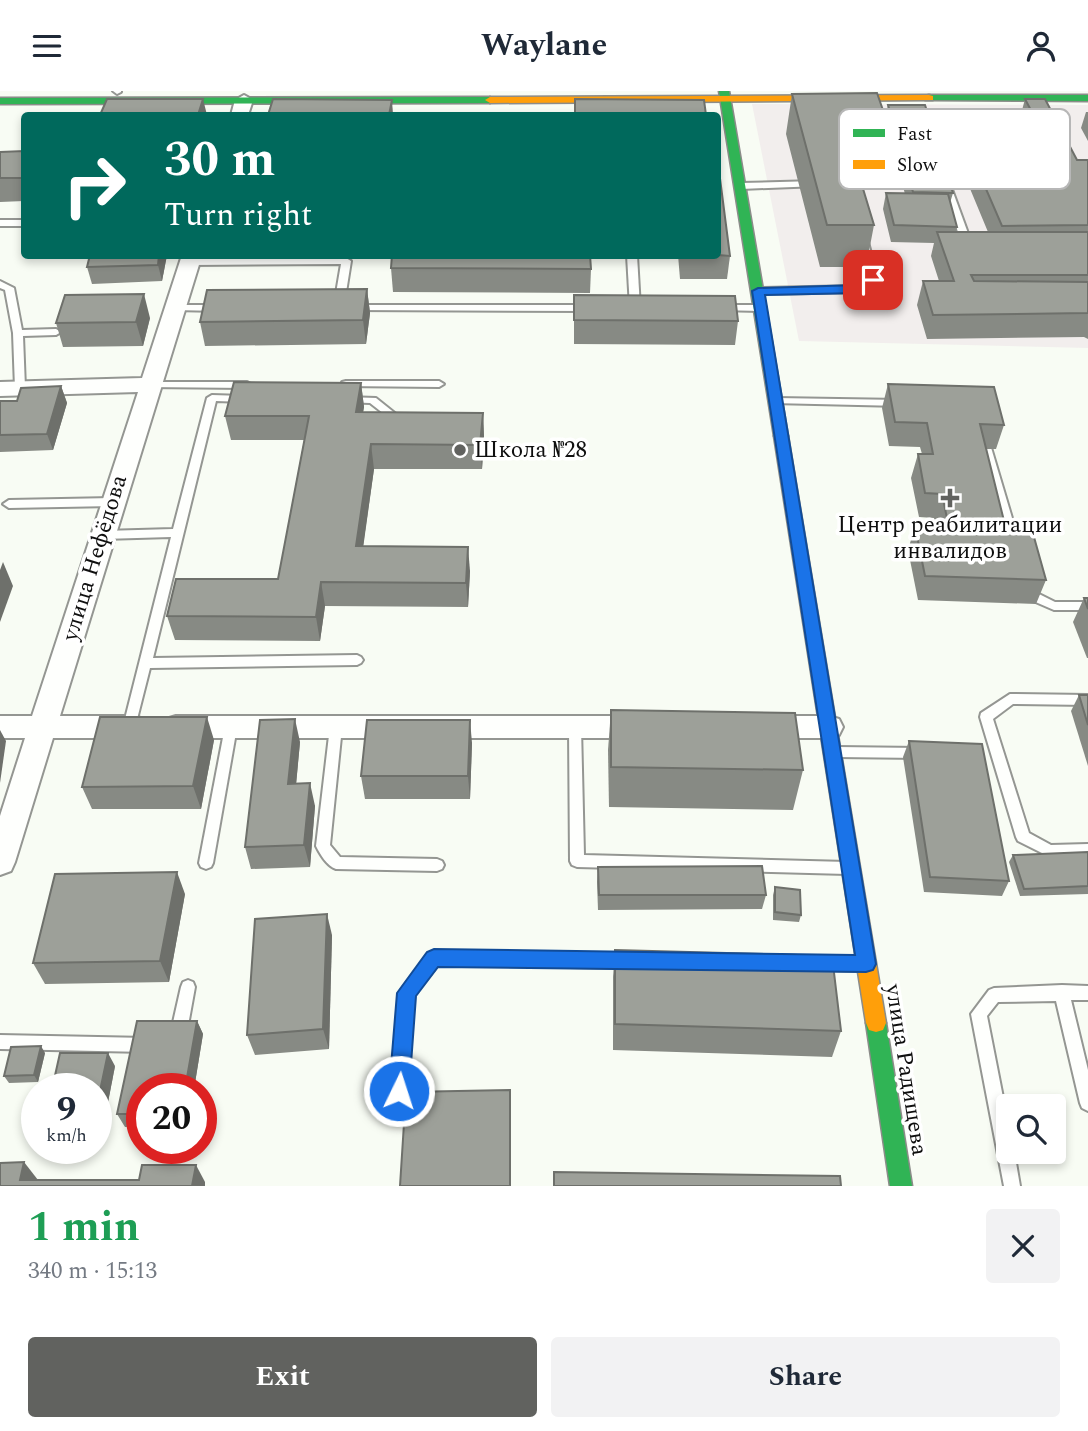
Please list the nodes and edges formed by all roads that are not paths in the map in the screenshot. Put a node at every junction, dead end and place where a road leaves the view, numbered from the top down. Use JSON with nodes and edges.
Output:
{"nodes":[{"id":1,"x":446,"y":91,"type":"edge"},
{"id":2,"x":0,"y":93,"type":"edge"},
{"id":3,"x":724,"y":94,"type":"edge"},
{"id":4,"x":116,"y":95,"type":"edge"},
{"id":5,"x":1088,"y":99,"type":"edge"},
{"id":6,"x":0,"y":101,"type":"edge"},
{"id":7,"x":243,"y":102,"type":"edge"},
{"id":8,"x":828,"y":184,"type":"edge"},
{"id":9,"x":741,"y":186,"type":"junction"},
{"id":10,"x":948,"y":189,"type":"edge"},
{"id":11,"x":0,"y":223,"type":"edge"},
{"id":12,"x":21,"y":223,"type":"edge"},
{"id":13,"x":859,"y":229,"type":"edge"},
{"id":14,"x":969,"y":250,"type":"edge"},
{"id":15,"x":191,"y":259,"type":"edge"},
{"id":16,"x":632,"y":259,"type":"edge"},
{"id":17,"x":0,"y":284,"type":"edge"},
{"id":18,"x":758,"y":291,"type":"junction"},
{"id":19,"x":177,"y":308,"type":"junction"},
{"id":20,"x":231,"y":308,"type":"edge"},
{"id":21,"x":325,"y":308,"type":"edge"},
{"id":22,"x":339,"y":308,"type":"junction"},
{"id":23,"x":608,"y":308,"type":"edge"},
{"id":24,"x":622,"y":308,"type":"edge"},
{"id":25,"x":635,"y":308,"type":"junction"},
{"id":26,"x":649,"y":308,"type":"edge"},
{"id":27,"x":704,"y":308,"type":"edge"},
{"id":28,"x":761,"y":308,"type":"junction"},
{"id":29,"x":56,"y":332,"type":"edge"},
{"id":30,"x":18,"y":333,"type":"junction"},
{"id":31,"x":329,"y":384,"type":"edge"},
{"id":32,"x":439,"y":384,"type":"dead end"},
{"id":33,"x":150,"y":385,"type":"junction"},
{"id":34,"x":260,"y":385,"type":"edge"},
{"id":35,"x":10,"y":389,"type":"edge"},
{"id":36,"x":252,"y":399,"type":"edge"},
{"id":37,"x":332,"y":400,"type":"edge"},
{"id":38,"x":775,"y":401,"type":"junction"},
{"id":39,"x":908,"y":403,"type":"edge"},
{"id":40,"x":978,"y":420,"type":"edge"},
{"id":41,"x":418,"y":425,"type":"edge"},
{"id":42,"x":113,"y":502,"type":"junction"},
{"id":43,"x":9,"y":504,"type":"dead end"},
{"id":44,"x":176,"y":533,"type":"junction"},
{"id":45,"x":103,"y":534,"type":"junction"},
{"id":46,"x":1017,"y":554,"type":"edge"},
{"id":47,"x":1025,"y":580,"type":"edge"},
{"id":48,"x":1088,"y":606,"type":"edge"},
{"id":49,"x":357,"y":660,"type":"dead end"},
{"id":50,"x":145,"y":663,"type":"junction"},
{"id":51,"x":1088,"y":700,"type":"edge"},
{"id":52,"x":0,"y":727,"type":"edge"},
{"id":53,"x":42,"y":727,"type":"junction"},
{"id":54,"x":129,"y":727,"type":"junction"},
{"id":55,"x":231,"y":727,"type":"junction"},
{"id":56,"x":335,"y":727,"type":"junction"},
{"id":57,"x":575,"y":727,"type":"junction"},
{"id":58,"x":670,"y":727,"type":"edge"},
{"id":59,"x":739,"y":727,"type":"edge"},
{"id":60,"x":831,"y":739,"type":"junction"},
{"id":61,"x":930,"y":753,"type":"edge"},
{"id":62,"x":1088,"y":850,"type":"edge"},
{"id":63,"x":0,"y":862,"type":"edge"},
{"id":64,"x":206,"y":863,"type":"dead end"},
{"id":65,"x":437,"y":865,"type":"dead end"},
{"id":66,"x":850,"y":868,"type":"junction"},
{"id":67,"x":642,"y":961,"type":"edge"},
{"id":68,"x":795,"y":963,"type":"edge"},
{"id":69,"x":866,"y":964,"type":"junction"},
{"id":70,"x":188,"y":988,"type":"dead end"},
{"id":71,"x":1062,"y":992,"type":"junction"},
{"id":72,"x":1088,"y":993,"type":"edge"},
{"id":73,"x":0,"y":1042,"type":"edge"},
{"id":74,"x":399,"y":1091,"type":"dead end"},
{"id":75,"x":1088,"y":1103,"type":"edge"},
{"id":76,"x":901,"y":1186,"type":"edge"},
{"id":77,"x":1012,"y":1186,"type":"edge"}],
"edges":[{"from":1,"to":7,"type":"main road"},
{"from":2,"to":4,"type":"main road"},
{"from":3,"to":5,"type":"main road"},
{"from":3,"to":7,"type":"main road"},
{"from":3,"to":9,"type":"main road","name":"улица Радищева"},
{"from":4,"to":6,"type":"main road"},
{"from":4,"to":7,"type":"main road"},
{"from":8,"to":9,"type":"lane"},
{"from":9,"to":18,"type":"main road","name":"улица Радищева"},
{"from":10,"to":14,"type":"lane"},
{"from":11,"to":12,"type":"lane"},
{"from":13,"to":18,"type":"lane"},
{"from":15,"to":19,"type":"street","name":"улица Нефёдова"},
{"from":15,"to":22,"type":"lane"},
{"from":16,"to":25,"type":"lane"},
{"from":17,"to":30,"type":"lane"},
{"from":18,"to":28,"type":"main road","name":"улица Радищева"},
{"from":19,"to":20,"type":"lane"},
{"from":19,"to":33,"type":"street","name":"улица Нефёдова"},
{"from":21,"to":22,"type":"lane"},
{"from":22,"to":23,"type":"lane"},
{"from":24,"to":25,"type":"lane"},
{"from":25,"to":26,"type":"lane"},
{"from":27,"to":28,"type":"lane"},
{"from":28,"to":38,"type":"main road","name":"улица Радищева"},
{"from":29,"to":30,"type":"lane"},
{"from":30,"to":35,"type":"lane"},
{"from":31,"to":32,"type":"lane"},
{"from":33,"to":34,"type":"lane"},
{"from":33,"to":35,"type":"street"},
{"from":33,"to":42,"type":"street","name":"улица Нефёдова"},
{"from":36,"to":44,"type":"lane"},
{"from":37,"to":41,"type":"lane"},
{"from":38,"to":39,"type":"lane"},
{"from":38,"to":60,"type":"main road","name":"улица Радищева"},
{"from":40,"to":46,"type":"lane"},
{"from":42,"to":43,"type":"lane"},
{"from":42,"to":45,"type":"street","name":"улица Нефёдова"},
{"from":44,"to":45,"type":"lane"},
{"from":44,"to":50,"type":"lane"},
{"from":45,"to":53,"type":"street","name":"улица Нефёдова"},
{"from":47,"to":48,"type":"lane"},
{"from":49,"to":50,"type":"lane"},
{"from":50,"to":54,"type":"lane"},
{"from":51,"to":62,"type":"lane"},
{"from":52,"to":53,"type":"street"},
{"from":53,"to":54,"type":"street"},
{"from":53,"to":63,"type":"street","name":"улица Нефёдова"},
{"from":54,"to":55,"type":"street"},
{"from":55,"to":56,"type":"street"},
{"from":55,"to":64,"type":"lane"},
{"from":56,"to":57,"type":"street"},
{"from":56,"to":65,"type":"lane"},
{"from":57,"to":58,"type":"street"},
{"from":57,"to":66,"type":"lane"},
{"from":59,"to":60,"type":"street"},
{"from":60,"to":61,"type":"lane"},
{"from":60,"to":66,"type":"main road","name":"улица Радищева"},
{"from":66,"to":69,"type":"main road","name":"улица Радищева"},
{"from":67,"to":74,"type":"lane"},
{"from":68,"to":69,"type":"lane"},
{"from":69,"to":76,"type":"main road","name":"улица Радищева"},
{"from":70,"to":73,"type":"lane"},
{"from":71,"to":72,"type":"lane"},
{"from":71,"to":75,"type":"lane"},
{"from":71,"to":77,"type":"lane"}]}
